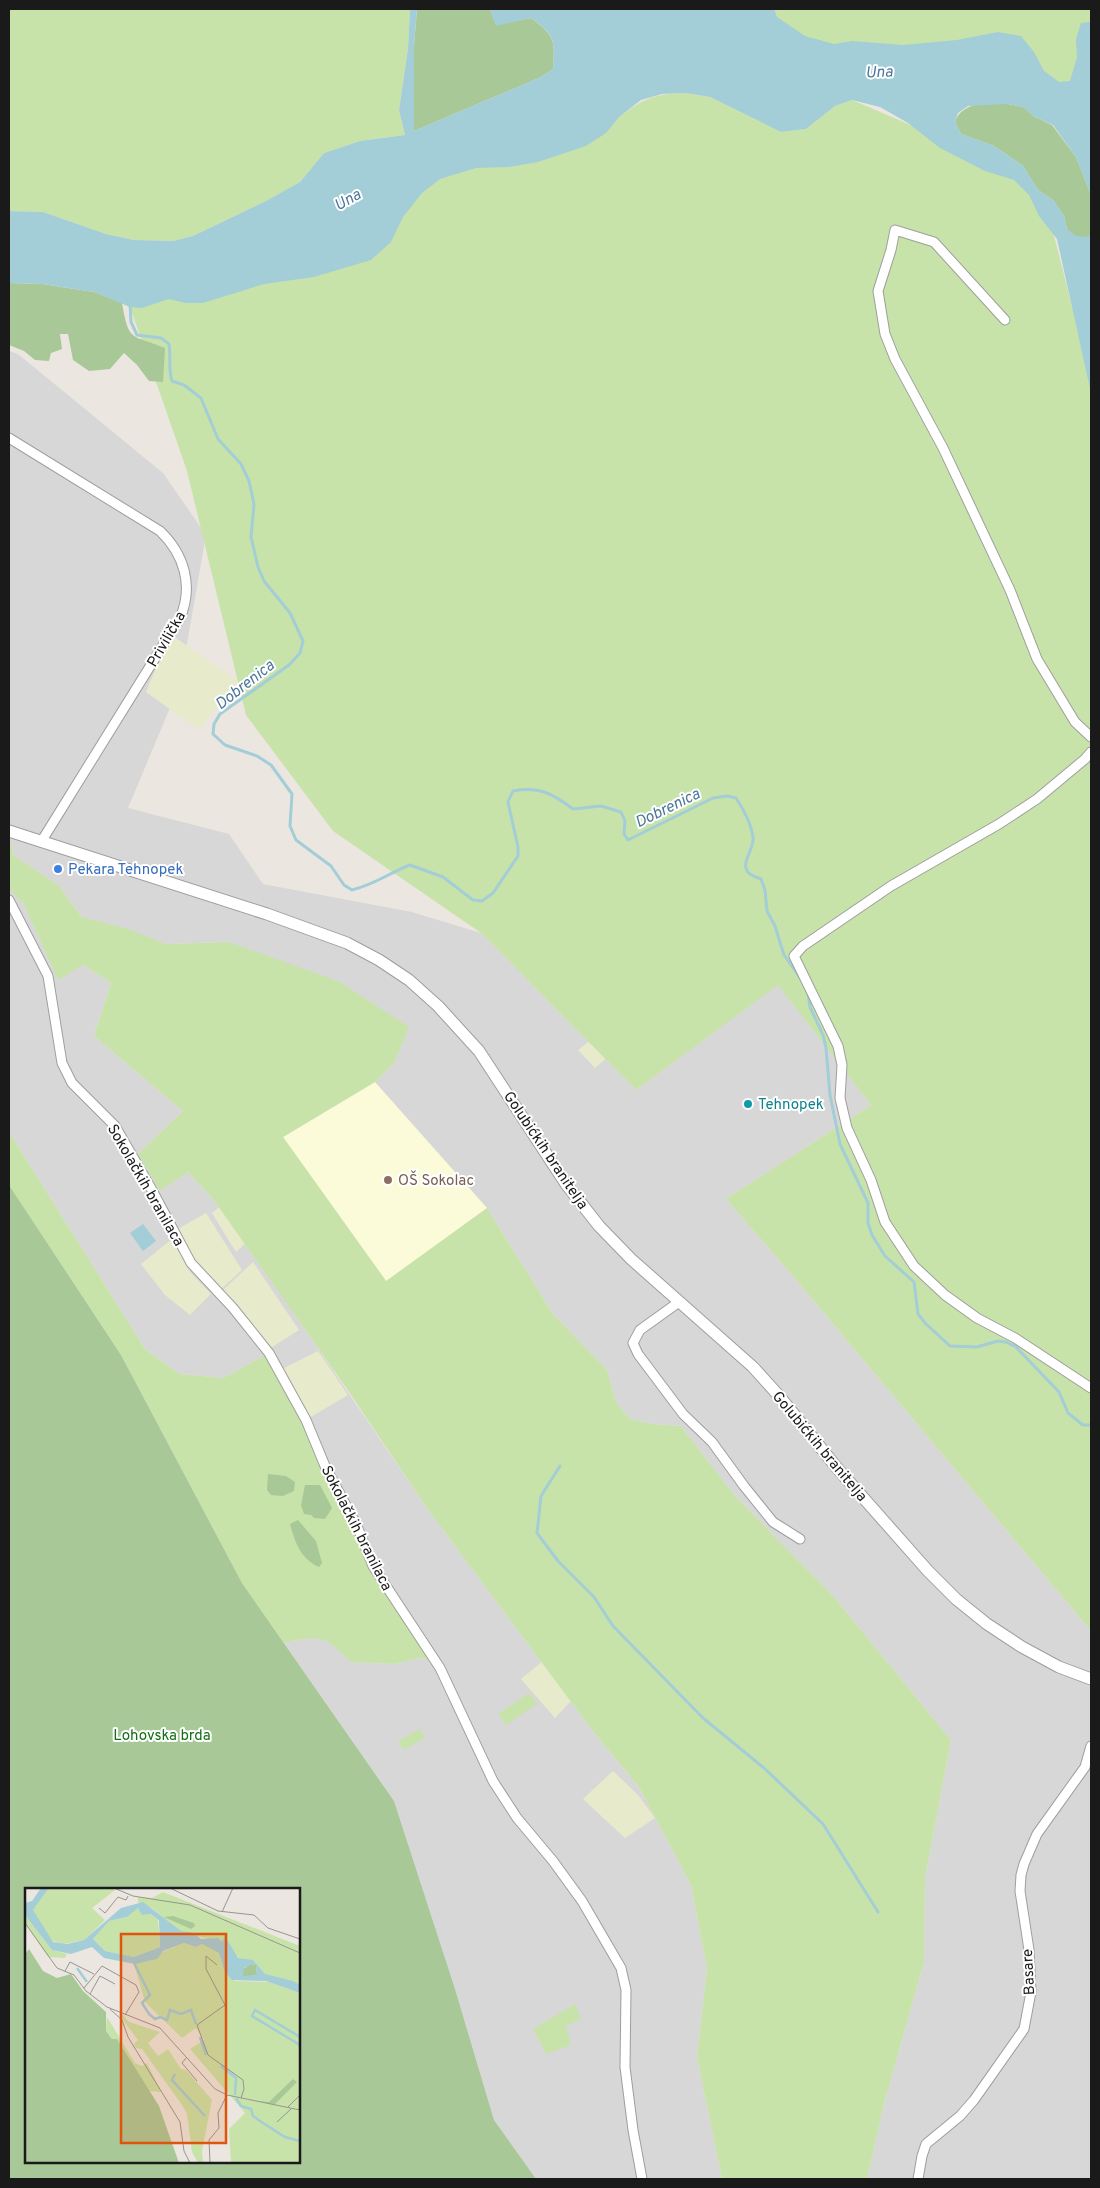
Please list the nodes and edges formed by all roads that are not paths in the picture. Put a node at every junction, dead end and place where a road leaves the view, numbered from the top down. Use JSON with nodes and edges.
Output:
{"nodes":[{"id":1,"x":1005,"y":320,"type":"dead end"},
{"id":2,"x":9,"y":438,"type":"edge"},
{"id":3,"x":1091,"y":737,"type":"edge"},
{"id":4,"x":1091,"y":752,"type":"edge"},
{"id":5,"x":9,"y":831,"type":"edge"},
{"id":6,"x":41,"y":842,"type":"junction"},
{"id":7,"x":9,"y":900,"type":"edge"},
{"id":8,"x":679,"y":1302,"type":"junction"},
{"id":9,"x":1091,"y":1388,"type":"edge"},
{"id":10,"x":800,"y":1538,"type":"dead end"},
{"id":11,"x":1091,"y":1679,"type":"edge"},
{"id":12,"x":1091,"y":1746,"type":"edge"},
{"id":13,"x":642,"y":2179,"type":"edge"},
{"id":14,"x":918,"y":2179,"type":"edge"}],
"edges":[{"from":1,"to":3,"type":"street"},
{"from":2,"to":6,"type":"street","name":"Privilička"},
{"from":4,"to":9,"type":"street"},
{"from":5,"to":6,"type":"street","name":"Golubićkih branitelja"},
{"from":6,"to":8,"type":"street","name":"Golubićkih branitelja"},
{"from":7,"to":13,"type":"street","name":"Sokolačkih branilaca"},
{"from":8,"to":10,"type":"street"},
{"from":8,"to":11,"type":"street","name":"Golubićkih branitelja"},
{"from":12,"to":14,"type":"street","name":"Basare"}]}
